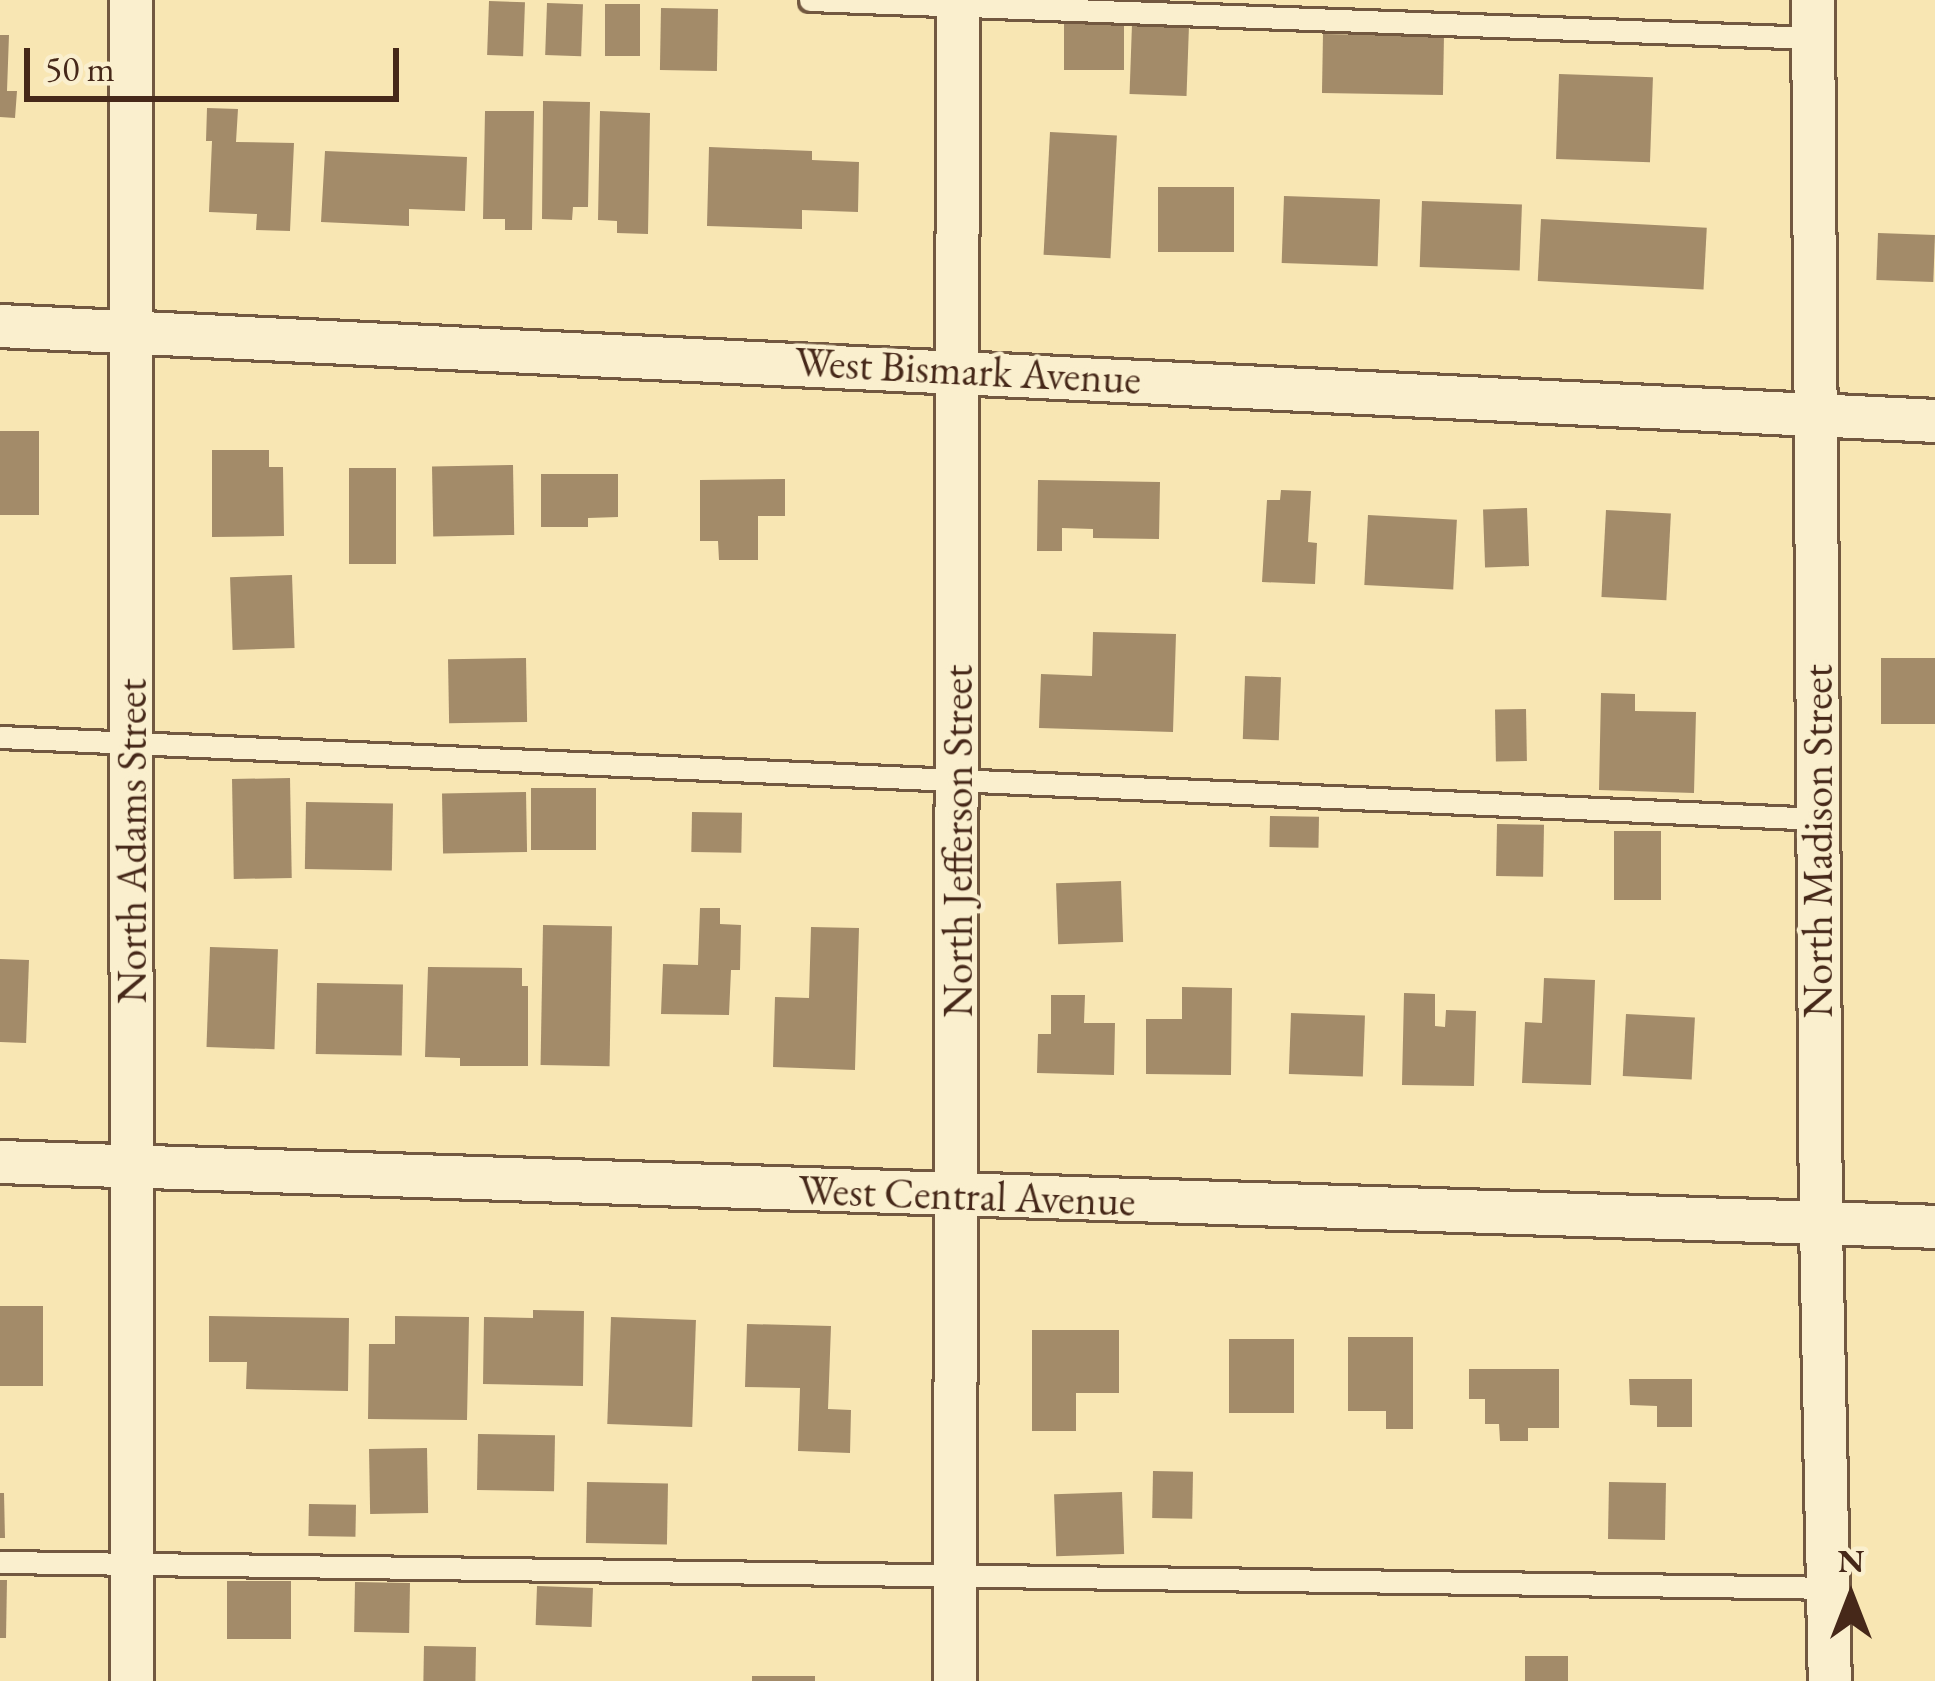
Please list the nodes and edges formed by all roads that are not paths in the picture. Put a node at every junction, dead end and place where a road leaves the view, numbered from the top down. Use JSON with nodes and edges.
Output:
{"nodes":[{"id":1,"x":131,"y":0,"type":"edge"},
{"id":2,"x":809,"y":0,"type":"edge"},
{"id":3,"x":958,"y":4,"type":"edge"},
{"id":4,"x":1813,"y":19,"type":"edge"},
{"id":5,"x":0,"y":326,"type":"edge"},
{"id":6,"x":129,"y":331,"type":"junction"},
{"id":7,"x":958,"y":369,"type":"junction"},
{"id":8,"x":1816,"y":418,"type":"junction"},
{"id":9,"x":1935,"y":421,"type":"edge"},
{"id":10,"x":0,"y":737,"type":"edge"},
{"id":11,"x":131,"y":742,"type":"junction"},
{"id":12,"x":958,"y":779,"type":"junction"},
{"id":13,"x":1818,"y":818,"type":"junction"},
{"id":14,"x":0,"y":1162,"type":"edge"},
{"id":15,"x":134,"y":1167,"type":"junction"},
{"id":16,"x":958,"y":1196,"type":"junction"},
{"id":17,"x":1821,"y":1224,"type":"junction"},
{"id":18,"x":1935,"y":1227,"type":"edge"},
{"id":19,"x":0,"y":1562,"type":"edge"},
{"id":20,"x":134,"y":1563,"type":"junction"},
{"id":21,"x":956,"y":1576,"type":"junction"},
{"id":22,"x":1828,"y":1588,"type":"junction"},
{"id":23,"x":132,"y":1681,"type":"edge"},
{"id":24,"x":955,"y":1681,"type":"edge"},
{"id":25,"x":1830,"y":1681,"type":"edge"}],
"edges":[{"from":1,"to":6,"type":"street","name":"North Adams Street"},
{"from":2,"to":3,"type":"lane"},
{"from":3,"to":4,"type":"lane"},
{"from":3,"to":7,"type":"street","name":"North Jefferson Street"},
{"from":4,"to":8,"type":"street","name":"North Madison Street"},
{"from":5,"to":6,"type":"street","name":"West Bismark Avenue"},
{"from":6,"to":7,"type":"street","name":"West Bismark Avenue"},
{"from":6,"to":11,"type":"street","name":"North Adams Street"},
{"from":7,"to":8,"type":"street","name":"West Bismark Avenue"},
{"from":7,"to":12,"type":"street","name":"North Jefferson Street"},
{"from":8,"to":9,"type":"street","name":"West Bismark Avenue"},
{"from":8,"to":13,"type":"street","name":"North Madison Street"},
{"from":10,"to":11,"type":"lane"},
{"from":11,"to":12,"type":"lane"},
{"from":11,"to":15,"type":"street","name":"North Adams Street"},
{"from":12,"to":13,"type":"lane"},
{"from":12,"to":16,"type":"street","name":"North Jefferson Street"},
{"from":13,"to":17,"type":"street","name":"North Madison Street"},
{"from":14,"to":15,"type":"street","name":"West Central Avenue"},
{"from":15,"to":16,"type":"street","name":"West Central Avenue"},
{"from":15,"to":20,"type":"street","name":"North Adams Street"},
{"from":16,"to":17,"type":"street","name":"West Central Avenue"},
{"from":16,"to":21,"type":"street","name":"North Jefferson Street"},
{"from":17,"to":18,"type":"street","name":"West Central Avenue"},
{"from":17,"to":22,"type":"street","name":"North Madison Street"},
{"from":19,"to":20,"type":"lane"},
{"from":20,"to":21,"type":"lane"},
{"from":20,"to":23,"type":"street","name":"North Adams Street"},
{"from":21,"to":22,"type":"lane"},
{"from":21,"to":24,"type":"street","name":"North Jefferson Street"},
{"from":22,"to":25,"type":"street","name":"North Madison Street"}]}
